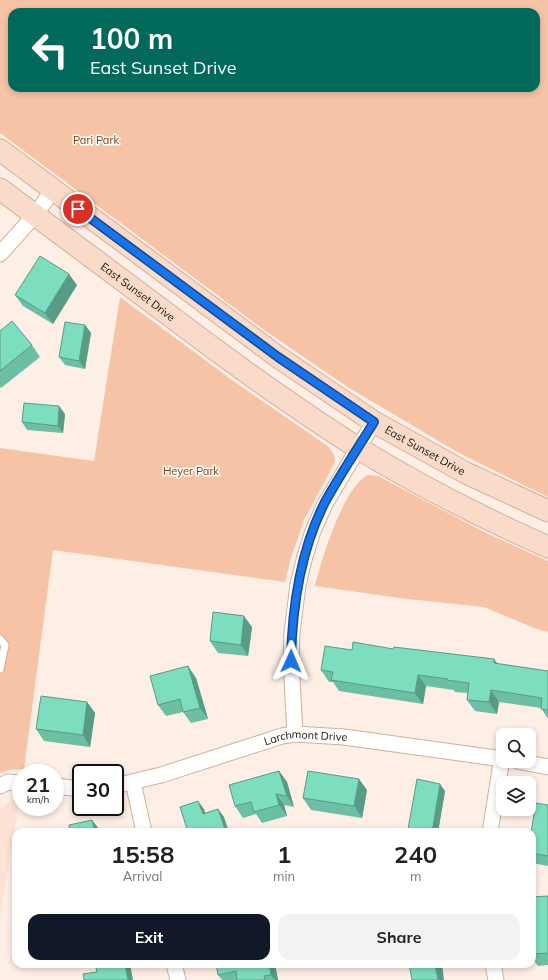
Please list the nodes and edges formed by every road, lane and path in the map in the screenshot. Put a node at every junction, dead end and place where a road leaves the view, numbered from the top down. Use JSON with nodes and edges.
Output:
{"nodes":[{"id":1,"x":0,"y":150,"type":"edge"},
{"id":2,"x":0,"y":189,"type":"edge"},
{"id":3,"x":53,"y":190,"type":"junction"},
{"id":4,"x":35,"y":215,"type":"junction"},
{"id":5,"x":0,"y":254,"type":"edge"},
{"id":6,"x":374,"y":422,"type":"junction"},
{"id":7,"x":358,"y":448,"type":"junction"},
{"id":8,"x":548,"y":511,"type":"edge"},
{"id":9,"x":548,"y":547,"type":"edge"},
{"id":10,"x":0,"y":639,"type":"edge"},
{"id":11,"x":0,"y":669,"type":"edge"},
{"id":12,"x":296,"y":734,"type":"junction"},
{"id":13,"x":496,"y":757,"type":"edge"},
{"id":14,"x":536,"y":765,"type":"edge"},
{"id":15,"x":548,"y":767,"type":"edge"},
{"id":16,"x":500,"y":768,"type":"edge"},
{"id":17,"x":12,"y":782,"type":"edge"},
{"id":18,"x":133,"y":782,"type":"junction"},
{"id":19,"x":124,"y":784,"type":"edge"},
{"id":20,"x":0,"y":786,"type":"edge"},
{"id":21,"x":143,"y":828,"type":"edge"},
{"id":22,"x":491,"y":828,"type":"edge"},
{"id":23,"x":175,"y":968,"type":"edge"},
{"id":24,"x":494,"y":968,"type":"edge"},
{"id":25,"x":178,"y":980,"type":"edge"},
{"id":26,"x":496,"y":980,"type":"edge"}],
"edges":[{"from":1,"to":3,"type":"main road","name":"East Sunset Drive"},
{"from":2,"to":4,"type":"main road","name":"East Sunset Drive"},
{"from":3,"to":4,"type":"street"},
{"from":3,"to":6,"type":"main road","name":"East Sunset Drive"},
{"from":4,"to":5,"type":"street"},
{"from":4,"to":7,"type":"main road","name":"East Sunset Drive"},
{"from":6,"to":7,"type":"street"},
{"from":6,"to":8,"type":"main road","name":"East Sunset Drive"},
{"from":7,"to":9,"type":"main road","name":"East Sunset Drive"},
{"from":7,"to":12,"type":"street"},
{"from":10,"to":11,"type":"lane"},
{"from":12,"to":13,"type":"street","name":"Larchmont Drive"},
{"from":12,"to":18,"type":"street","name":"Larchmont Drive"},
{"from":14,"to":15,"type":"street"},
{"from":16,"to":22,"type":"street"},
{"from":17,"to":20,"type":"street"},
{"from":18,"to":19,"type":"street","name":"Larchmont Drive"},
{"from":18,"to":21,"type":"street"},
{"from":23,"to":25,"type":"street"},
{"from":24,"to":26,"type":"street"}]}
